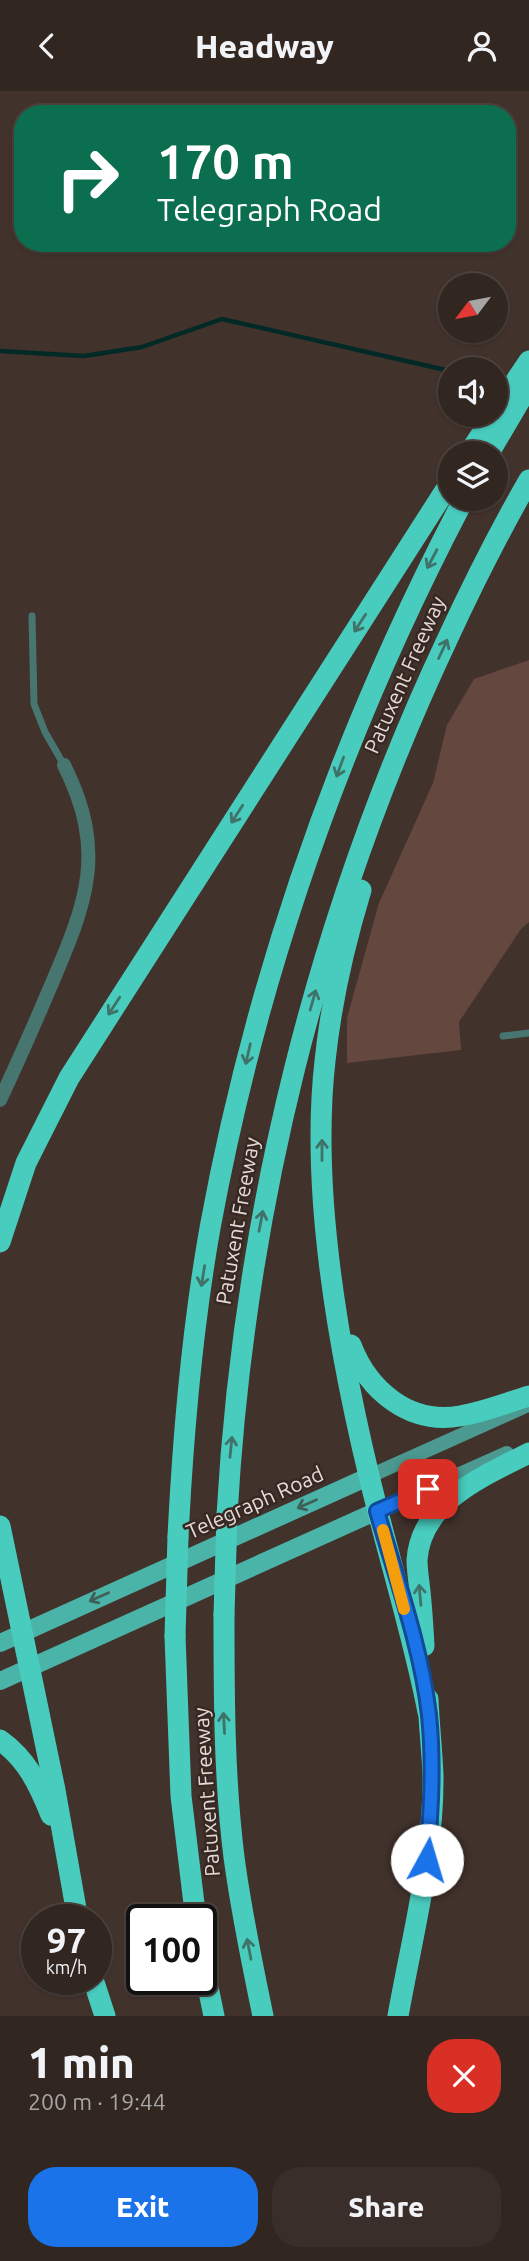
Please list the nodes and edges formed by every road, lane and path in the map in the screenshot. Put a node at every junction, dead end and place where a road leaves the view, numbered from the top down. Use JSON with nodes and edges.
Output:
{"nodes":[{"id":1,"x":529,"y":361,"type":"edge"},
{"id":2,"x":529,"y":386,"type":"edge"},
{"id":3,"x":508,"y":393,"type":"edge"},
{"id":4,"x":496,"y":441,"type":"edge"},
{"id":5,"x":529,"y":480,"type":"edge"},
{"id":6,"x":438,"y":502,"type":"edge"},
{"id":7,"x":458,"y":511,"type":"edge"},
{"id":8,"x":32,"y":615,"type":"dead end"},
{"id":9,"x":426,"y":685,"type":"junction"},
{"id":10,"x":64,"y":765,"type":"joint"},
{"id":11,"x":529,"y":1033,"type":"edge"},
{"id":12,"x":503,"y":1037,"type":"dead end"},
{"id":13,"x":0,"y":1100,"type":"edge"},
{"id":14,"x":0,"y":1242,"type":"edge"},
{"id":15,"x":334,"y":1291,"type":"junction"},
{"id":16,"x":529,"y":1396,"type":"edge"},
{"id":17,"x":529,"y":1405,"type":"edge"},
{"id":18,"x":529,"y":1443,"type":"edge"},
{"id":19,"x":529,"y":1453,"type":"edge"},
{"id":20,"x":370,"y":1476,"type":"junction"},
{"id":21,"x":377,"y":1511,"type":"junction"},
{"id":22,"x":0,"y":1526,"type":"edge"},
{"id":23,"x":22,"y":1631,"type":"junction"},
{"id":24,"x":0,"y":1643,"type":"edge"},
{"id":25,"x":28,"y":1667,"type":"junction"},
{"id":26,"x":0,"y":1681,"type":"edge"},
{"id":27,"x":428,"y":1712,"type":"junction"},
{"id":28,"x":0,"y":1740,"type":"edge"},
{"id":29,"x":64,"y":1845,"type":"junction"},
{"id":30,"x":75,"y":1904,"type":"edge"},
{"id":31,"x":194,"y":1904,"type":"edge"},
{"id":32,"x":98,"y":1995,"type":"edge"},
{"id":33,"x":210,"y":1995,"type":"edge"},
{"id":34,"x":105,"y":2016,"type":"edge"},
{"id":35,"x":214,"y":2016,"type":"edge"},
{"id":36,"x":263,"y":2016,"type":"edge"},
{"id":37,"x":398,"y":2016,"type":"edge"}],
"edges":[{"from":1,"to":3,"type":"highway"},
{"from":2,"to":4,"type":"highway"},
{"from":9,"to":5,"type":"highway","name":"Patuxent Freeway","one_way":true},
{"from":6,"to":14,"type":"highway","one_way":true},
{"from":7,"to":31,"type":"highway","name":"Patuxent Freeway","one_way":true,"bridge":true},
{"from":8,"to":10,"type":"lane"},
{"from":15,"to":9,"type":"highway","one_way":true},
{"from":36,"to":9,"type":"highway","name":"Patuxent Freeway","one_way":true,"bridge":true},
{"from":10,"to":13,"type":"street"},
{"from":11,"to":12,"type":"lane"},
{"from":15,"to":16,"type":"highway"},
{"from":15,"to":20,"type":"highway"},
{"from":17,"to":20,"type":"main road","name":"Telegraph Road"},
{"from":18,"to":21,"type":"main road"},
{"from":27,"to":19,"type":"highway","one_way":true},
{"from":20,"to":21,"type":"highway"},
{"from":20,"to":23,"type":"main road","name":"Telegraph Road","one_way":true},
{"from":21,"to":25,"type":"main road"},
{"from":21,"to":27,"type":"highway"},
{"from":22,"to":23,"type":"highway"},
{"from":23,"to":24,"type":"main road","name":"Telegraph Road"},
{"from":23,"to":25,"type":"highway"},
{"from":25,"to":26,"type":"main road"},
{"from":25,"to":29,"type":"highway"},
{"from":27,"to":37,"type":"highway"},
{"from":28,"to":29,"type":"highway"},
{"from":29,"to":30,"type":"highway"},
{"from":32,"to":34,"type":"highway"},
{"from":33,"to":35,"type":"highway"}]}
